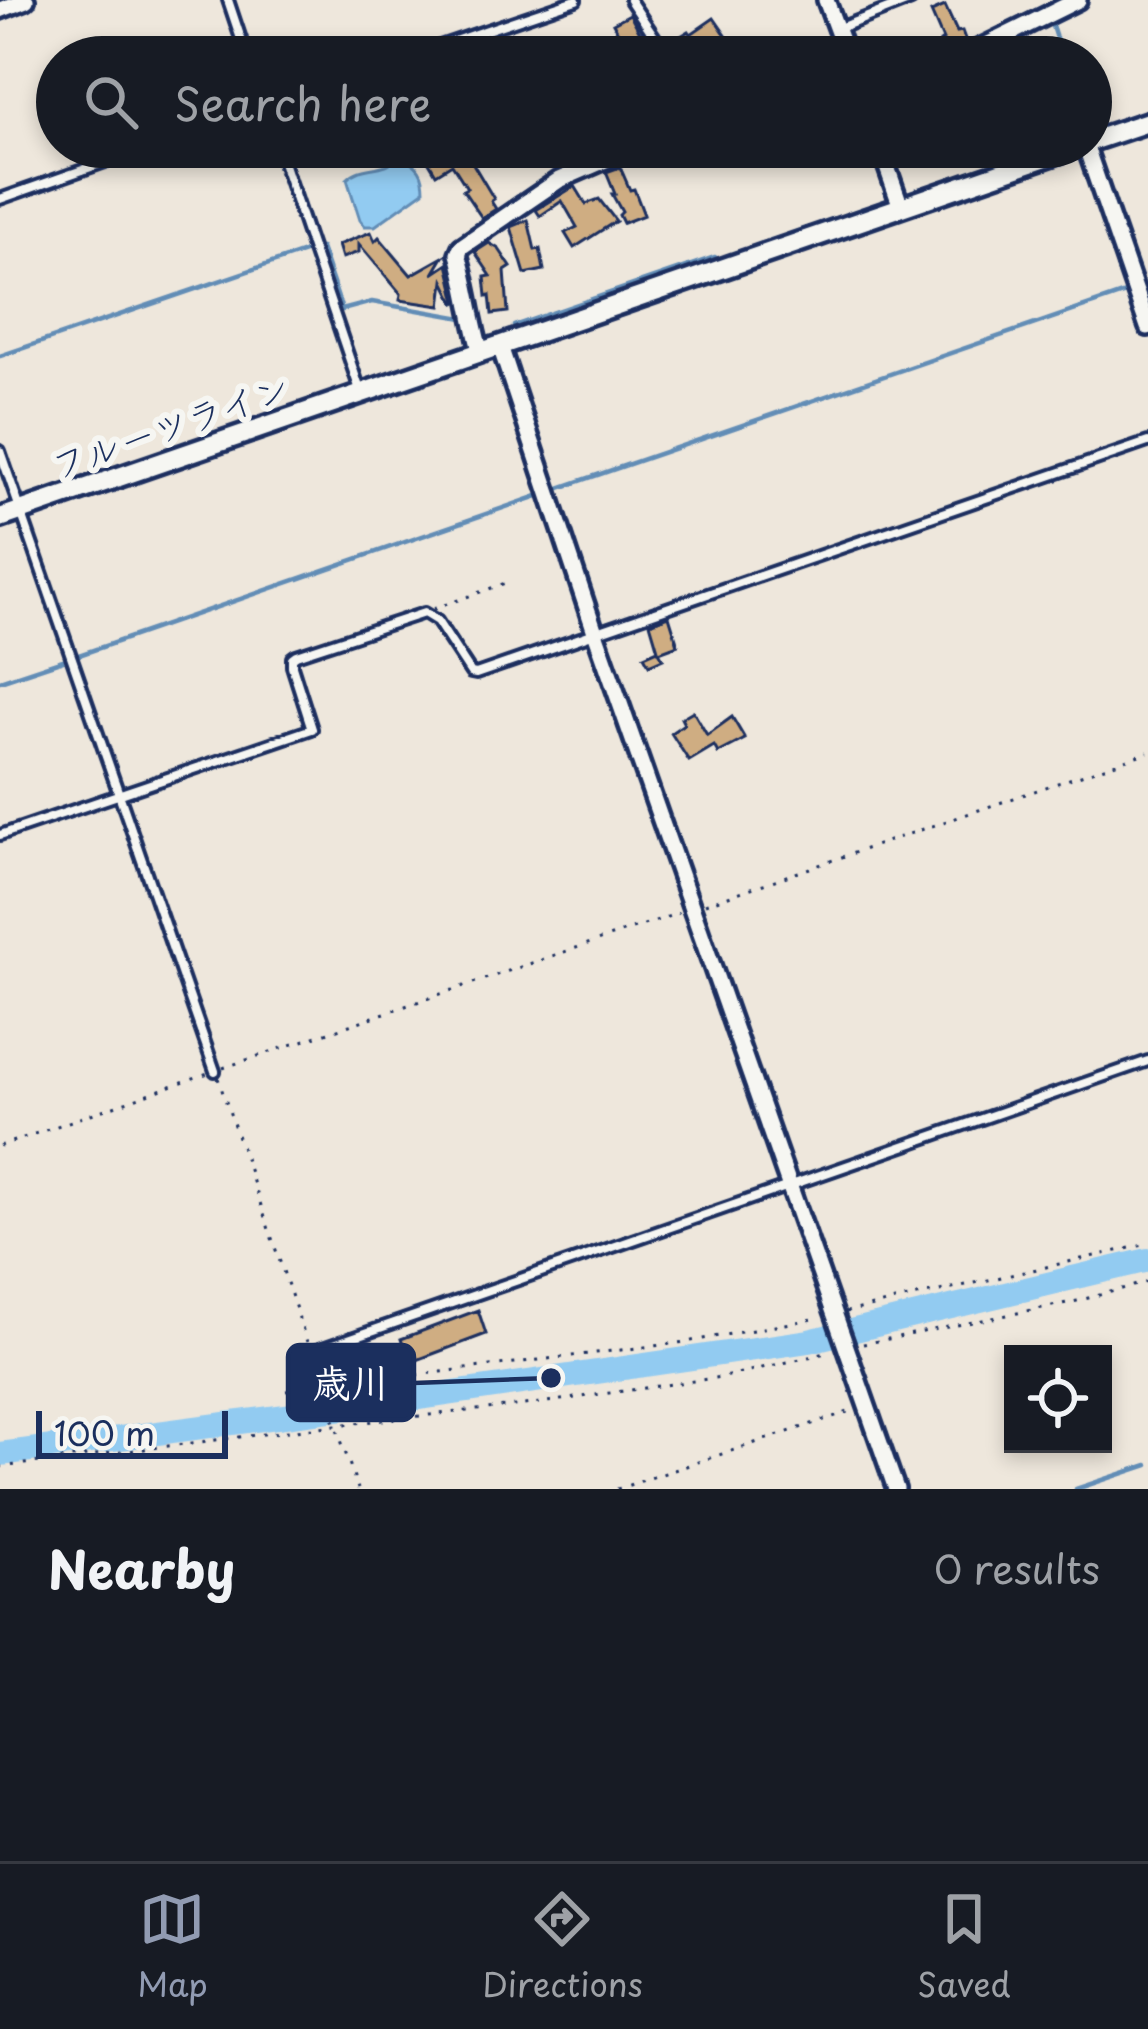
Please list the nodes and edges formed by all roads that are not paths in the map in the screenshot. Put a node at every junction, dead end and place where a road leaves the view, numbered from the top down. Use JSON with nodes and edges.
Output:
{"nodes":[{"id":1,"x":26,"y":0,"type":"edge"},
{"id":2,"x":228,"y":0,"type":"edge"},
{"id":3,"x":576,"y":0,"type":"edge"},
{"id":4,"x":630,"y":0,"type":"edge"},
{"id":5,"x":826,"y":0,"type":"edge"},
{"id":6,"x":911,"y":0,"type":"edge"},
{"id":7,"x":1078,"y":0,"type":"edge"},
{"id":8,"x":0,"y":10,"type":"edge"},
{"id":9,"x":837,"y":29,"type":"junction"},
{"id":10,"x":240,"y":36,"type":"edge"},
{"id":11,"x":469,"y":36,"type":"edge"},
{"id":12,"x":654,"y":36,"type":"edge"},
{"id":13,"x":840,"y":36,"type":"edge"},
{"id":14,"x":1005,"y":36,"type":"edge"},
{"id":15,"x":1148,"y":122,"type":"edge"},
{"id":16,"x":1112,"y":135,"type":"edge"},
{"id":17,"x":87,"y":168,"type":"edge"},
{"id":18,"x":285,"y":168,"type":"edge"},
{"id":19,"x":587,"y":168,"type":"edge"},
{"id":20,"x":887,"y":168,"type":"edge"},
{"id":21,"x":1014,"y":168,"type":"edge"},
{"id":22,"x":1096,"y":168,"type":"edge"},
{"id":23,"x":0,"y":198,"type":"edge"},
{"id":24,"x":901,"y":207,"type":"junction"},
{"id":25,"x":1148,"y":327,"type":"edge"},
{"id":26,"x":491,"y":349,"type":"junction"},
{"id":27,"x":362,"y":394,"type":"junction"},
{"id":28,"x":1148,"y":442,"type":"edge"},
{"id":29,"x":0,"y":451,"type":"edge"},
{"id":30,"x":21,"y":511,"type":"junction"},
{"id":31,"x":0,"y":518,"type":"edge"},
{"id":32,"x":596,"y":634,"type":"junction"},
{"id":33,"x":119,"y":794,"type":"junction"},
{"id":34,"x":0,"y":835,"type":"edge"},
{"id":35,"x":1148,"y":1061,"type":"edge"},
{"id":36,"x":215,"y":1071,"type":"road end"},
{"id":37,"x":789,"y":1186,"type":"junction"},
{"id":38,"x":311,"y":1352,"type":"road end"},
{"id":39,"x":896,"y":1489,"type":"edge"}],
"edges":[{"from":1,"to":8,"type":"street"},
{"from":2,"to":10,"type":"lane"},
{"from":3,"to":11,"type":"lane"},
{"from":4,"to":12,"type":"lane"},
{"from":5,"to":9,"type":"street"},
{"from":6,"to":9,"type":"lane"},
{"from":7,"to":14,"type":"street"},
{"from":9,"to":13,"type":"street"},
{"from":15,"to":16,"type":"street"},
{"from":17,"to":23,"type":"lane"},
{"from":18,"to":27,"type":"lane"},
{"from":19,"to":26,"type":"street"},
{"from":20,"to":24,"type":"street"},
{"from":21,"to":24,"type":"street","name":"フルーツライン"},
{"from":22,"to":25,"type":"street"},
{"from":24,"to":26,"type":"street","name":"フルーツライン"},
{"from":26,"to":27,"type":"street","name":"フルーツライン"},
{"from":26,"to":32,"type":"street"},
{"from":27,"to":30,"type":"street","name":"フルーツライン"},
{"from":28,"to":32,"type":"lane"},
{"from":29,"to":30,"type":"lane"},
{"from":30,"to":31,"type":"street","name":"フルーツライン"},
{"from":30,"to":33,"type":"lane"},
{"from":32,"to":33,"type":"lane"},
{"from":32,"to":37,"type":"street"},
{"from":33,"to":34,"type":"lane"},
{"from":33,"to":36,"type":"lane"},
{"from":35,"to":37,"type":"lane"},
{"from":37,"to":38,"type":"lane"},
{"from":37,"to":39,"type":"street"}]}
